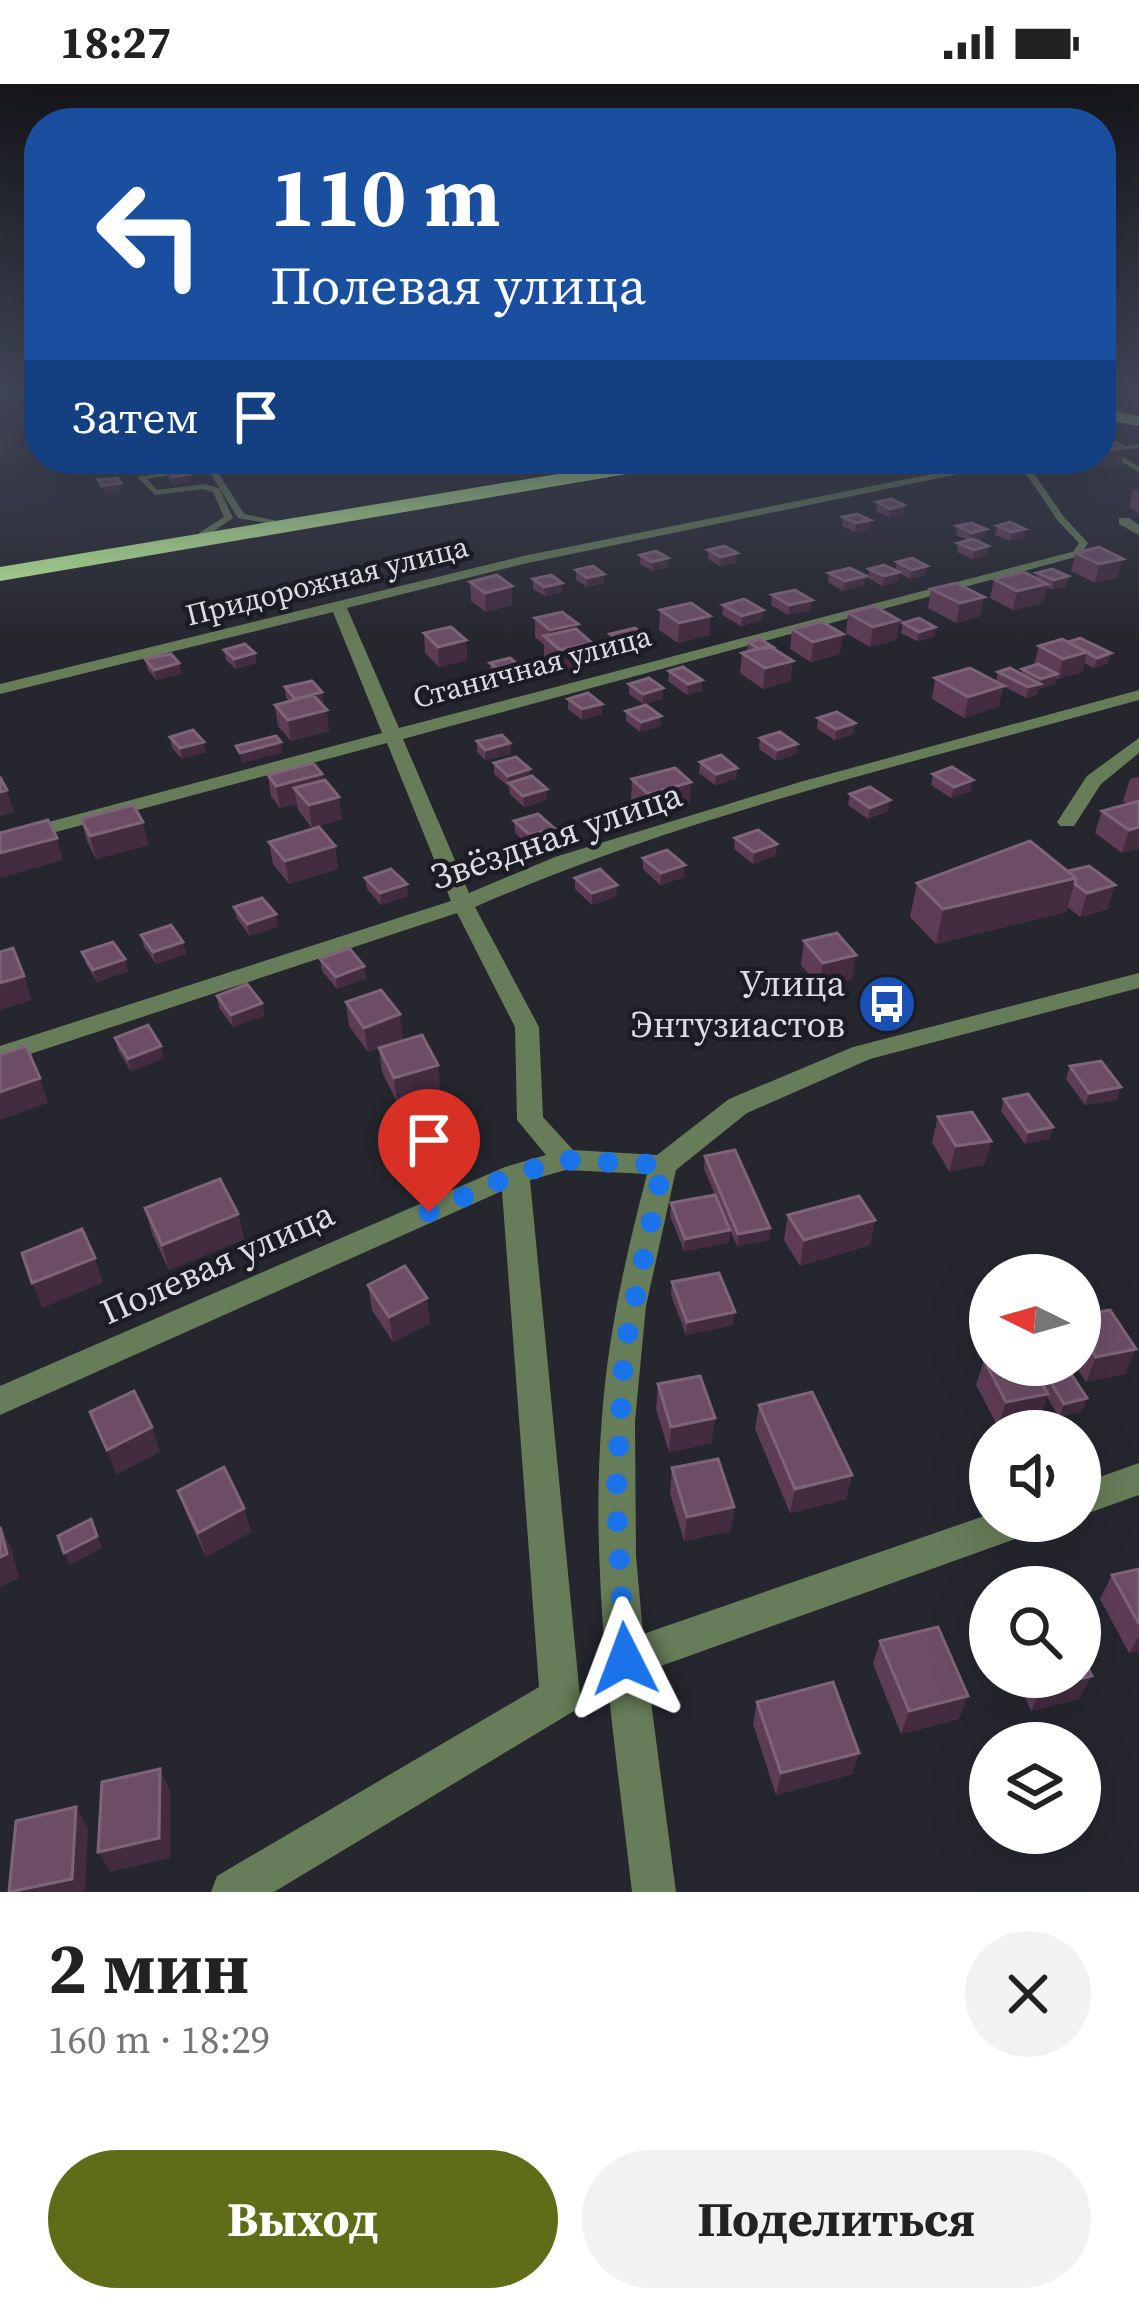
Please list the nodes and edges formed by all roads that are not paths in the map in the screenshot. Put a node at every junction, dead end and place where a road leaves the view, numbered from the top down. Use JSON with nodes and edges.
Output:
{"nodes":[{"id":1,"x":152,"y":475,"type":"edge"},
{"id":2,"x":216,"y":475,"type":"edge"},
{"id":3,"x":561,"y":475,"type":"edge"},
{"id":4,"x":581,"y":475,"type":"edge"},
{"id":5,"x":940,"y":475,"type":"edge"},
{"id":6,"x":1032,"y":475,"type":"edge"},
{"id":7,"x":1124,"y":521,"type":"dead end"},
{"id":8,"x":278,"y":522,"type":"junction"},
{"id":9,"x":1139,"y":531,"type":"edge"},
{"id":10,"x":202,"y":535,"type":"junction"},
{"id":11,"x":1078,"y":552,"type":"joint"},
{"id":12,"x":0,"y":572,"type":"edge"},
{"id":13,"x":339,"y":607,"type":"junction"},
{"id":14,"x":0,"y":688,"type":"edge"},
{"id":15,"x":1139,"y":695,"type":"edge"},
{"id":16,"x":396,"y":735,"type":"junction"},
{"id":17,"x":1139,"y":744,"type":"edge"},
{"id":18,"x":1067,"y":822,"type":"dead end"},
{"id":19,"x":0,"y":841,"type":"edge"},
{"id":20,"x":463,"y":904,"type":"junction"},
{"id":21,"x":1139,"y":980,"type":"edge"},
{"id":22,"x":0,"y":1055,"type":"edge"},
{"id":23,"x":566,"y":1160,"type":"junction"},
{"id":24,"x":663,"y":1165,"type":"junction"},
{"id":25,"x":515,"y":1174,"type":"junction"},
{"id":26,"x":0,"y":1401,"type":"edge"},
{"id":27,"x":1139,"y":1479,"type":"edge"},
{"id":28,"x":1101,"y":1493,"type":"edge"},
{"id":29,"x":969,"y":1539,"type":"edge"},
{"id":30,"x":625,"y":1659,"type":"junction"},
{"id":31,"x":233,"y":1892,"type":"edge"},
{"id":32,"x":654,"y":1892,"type":"edge"}],
"edges":[{"from":1,"to":10,"type":"lane"},
{"from":2,"to":8,"type":"lane"},
{"from":3,"to":8,"type":"highway"},
{"from":4,"to":12,"type":"highway"},
{"from":5,"to":13,"type":"street","name":"Придорожная улица"},
{"from":6,"to":11,"type":"lane"},
{"from":7,"to":9,"type":"street"},
{"from":8,"to":10,"type":"highway"},
{"from":10,"to":12,"type":"highway"},
{"from":11,"to":16,"type":"street","name":"Станичная улица"},
{"from":13,"to":14,"type":"street","name":"Придорожная улица"},
{"from":13,"to":16,"type":"street"},
{"from":15,"to":20,"type":"street","name":"Звёздная улица"},
{"from":16,"to":19,"type":"street","name":"Станичная улица"},
{"from":16,"to":20,"type":"street"},
{"from":17,"to":18,"type":"street"},
{"from":20,"to":22,"type":"street","name":"Звёздная улица"},
{"from":20,"to":23,"type":"street"},
{"from":21,"to":24,"type":"street"},
{"from":23,"to":24,"type":"street","name":"Полевая улица"},
{"from":23,"to":25,"type":"street","name":"Полевая улица"},
{"from":24,"to":30,"type":"street"},
{"from":25,"to":26,"type":"street","name":"Полевая улица"},
{"from":25,"to":31,"type":"street"},
{"from":27,"to":28,"type":"street"},
{"from":29,"to":30,"type":"street"},
{"from":30,"to":32,"type":"street"}]}
